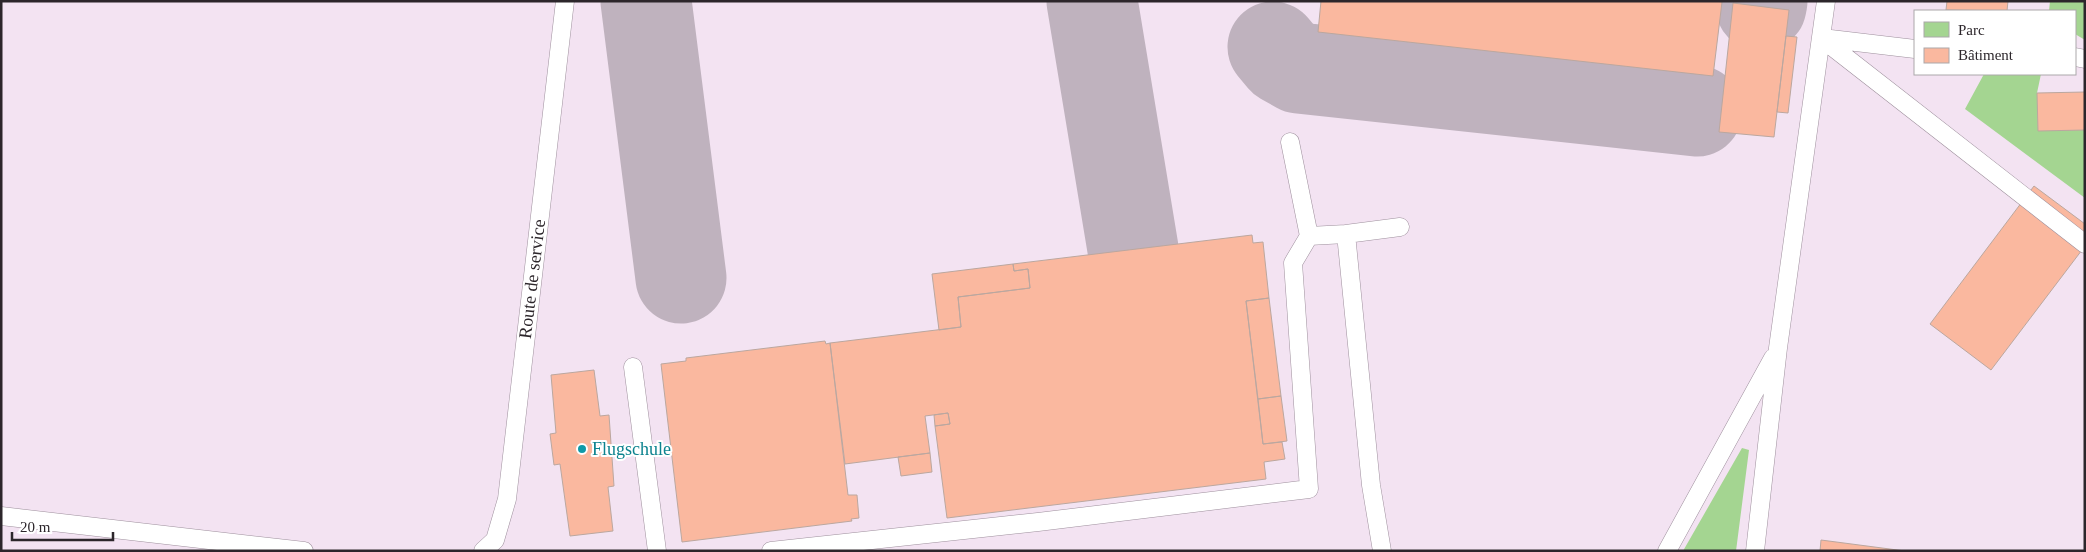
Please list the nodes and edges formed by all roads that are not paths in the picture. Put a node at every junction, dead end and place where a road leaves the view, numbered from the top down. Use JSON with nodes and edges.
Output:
{"nodes":[{"id":1,"x":565,"y":1,"type":"edge"},
{"id":2,"x":1826,"y":1,"type":"edge"},
{"id":3,"x":1821,"y":38,"type":"junction"},
{"id":4,"x":1914,"y":49,"type":"edge"},
{"id":5,"x":1290,"y":142,"type":"dead end"},
{"id":6,"x":1400,"y":227,"type":"dead end"},
{"id":7,"x":1346,"y":234,"type":"junction"},
{"id":8,"x":1309,"y":236,"type":"junction"},
{"id":9,"x":2085,"y":244,"type":"edge"},
{"id":10,"x":1778,"y":348,"type":"junction"},
{"id":11,"x":633,"y":367,"type":"dead end"},
{"id":12,"x":1,"y":516,"type":"edge"},
{"id":13,"x":304,"y":551,"type":"edge"},
{"id":14,"x":483,"y":551,"type":"edge"},
{"id":15,"x":657,"y":551,"type":"edge"},
{"id":16,"x":771,"y":551,"type":"edge"},
{"id":17,"x":1382,"y":551,"type":"edge"},
{"id":18,"x":1667,"y":551,"type":"edge"},
{"id":19,"x":1755,"y":551,"type":"edge"}],
"edges":[{"from":1,"to":14,"type":"lane","name":"Route de service"},
{"from":2,"to":3,"type":"lane"},
{"from":3,"to":4,"type":"lane"},
{"from":3,"to":9,"type":"lane"},
{"from":3,"to":10,"type":"lane"},
{"from":5,"to":8,"type":"lane"},
{"from":6,"to":7,"type":"lane"},
{"from":7,"to":8,"type":"lane"},
{"from":7,"to":17,"type":"lane"},
{"from":8,"to":16,"type":"lane"},
{"from":10,"to":18,"type":"lane"},
{"from":10,"to":19,"type":"lane"},
{"from":11,"to":15,"type":"lane"},
{"from":12,"to":13,"type":"lane"}]}
